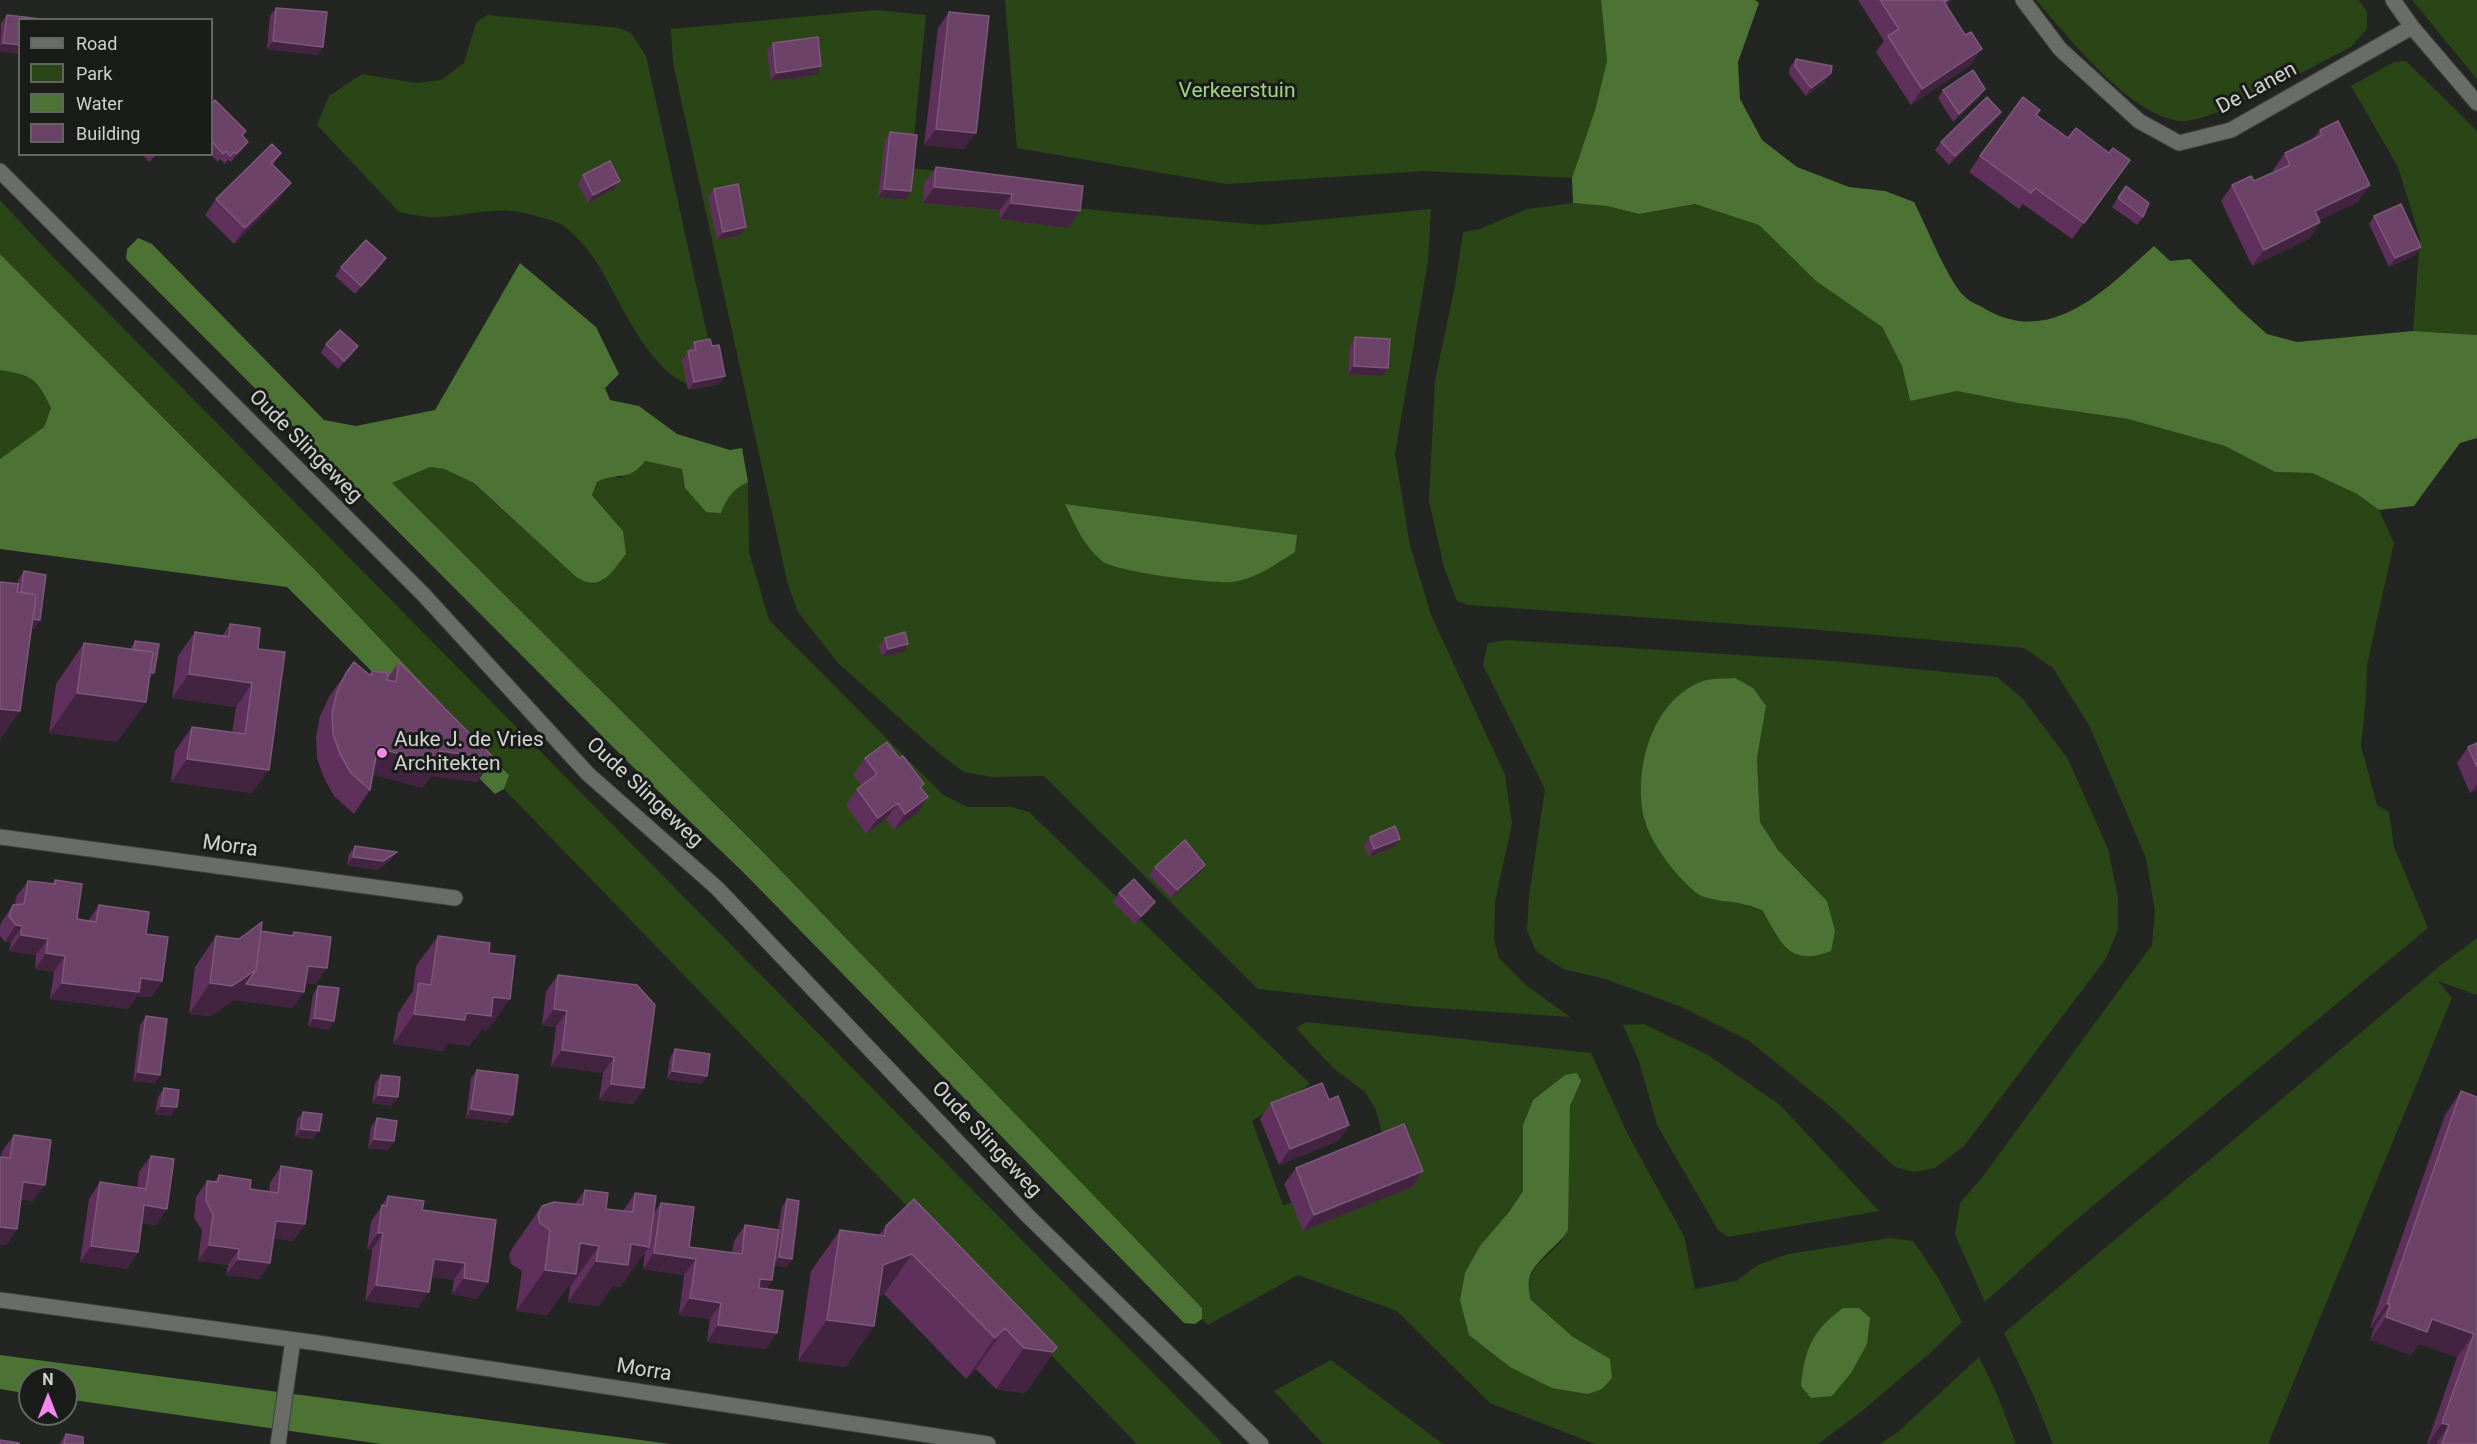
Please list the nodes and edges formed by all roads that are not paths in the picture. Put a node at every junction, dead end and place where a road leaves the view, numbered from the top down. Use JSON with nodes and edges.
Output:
{"nodes":[{"id":1,"x":2023,"y":0,"type":"edge"},
{"id":2,"x":2393,"y":0,"type":"edge"},
{"id":3,"x":2412,"y":27,"type":"junction"},
{"id":4,"x":2477,"y":103,"type":"edge"},
{"id":5,"x":0,"y":171,"type":"edge"},
{"id":6,"x":0,"y":837,"type":"edge"},
{"id":7,"x":455,"y":898,"type":"dead end"},
{"id":8,"x":0,"y":1300,"type":"edge"},
{"id":9,"x":293,"y":1340,"type":"junction"},
{"id":10,"x":278,"y":1444,"type":"edge"},
{"id":11,"x":988,"y":1444,"type":"edge"},
{"id":12,"x":1261,"y":1444,"type":"edge"}],
"edges":[{"from":1,"to":3,"type":"street","name":"De Lanen"},
{"from":2,"to":3,"type":"street"},
{"from":3,"to":4,"type":"street"},
{"from":5,"to":12,"type":"street","name":"Oude Slingeweg"},
{"from":6,"to":7,"type":"street","name":"Morra"},
{"from":8,"to":9,"type":"street","name":"Morra"},
{"from":9,"to":10,"type":"street"},
{"from":9,"to":11,"type":"street","name":"Morra"}]}
